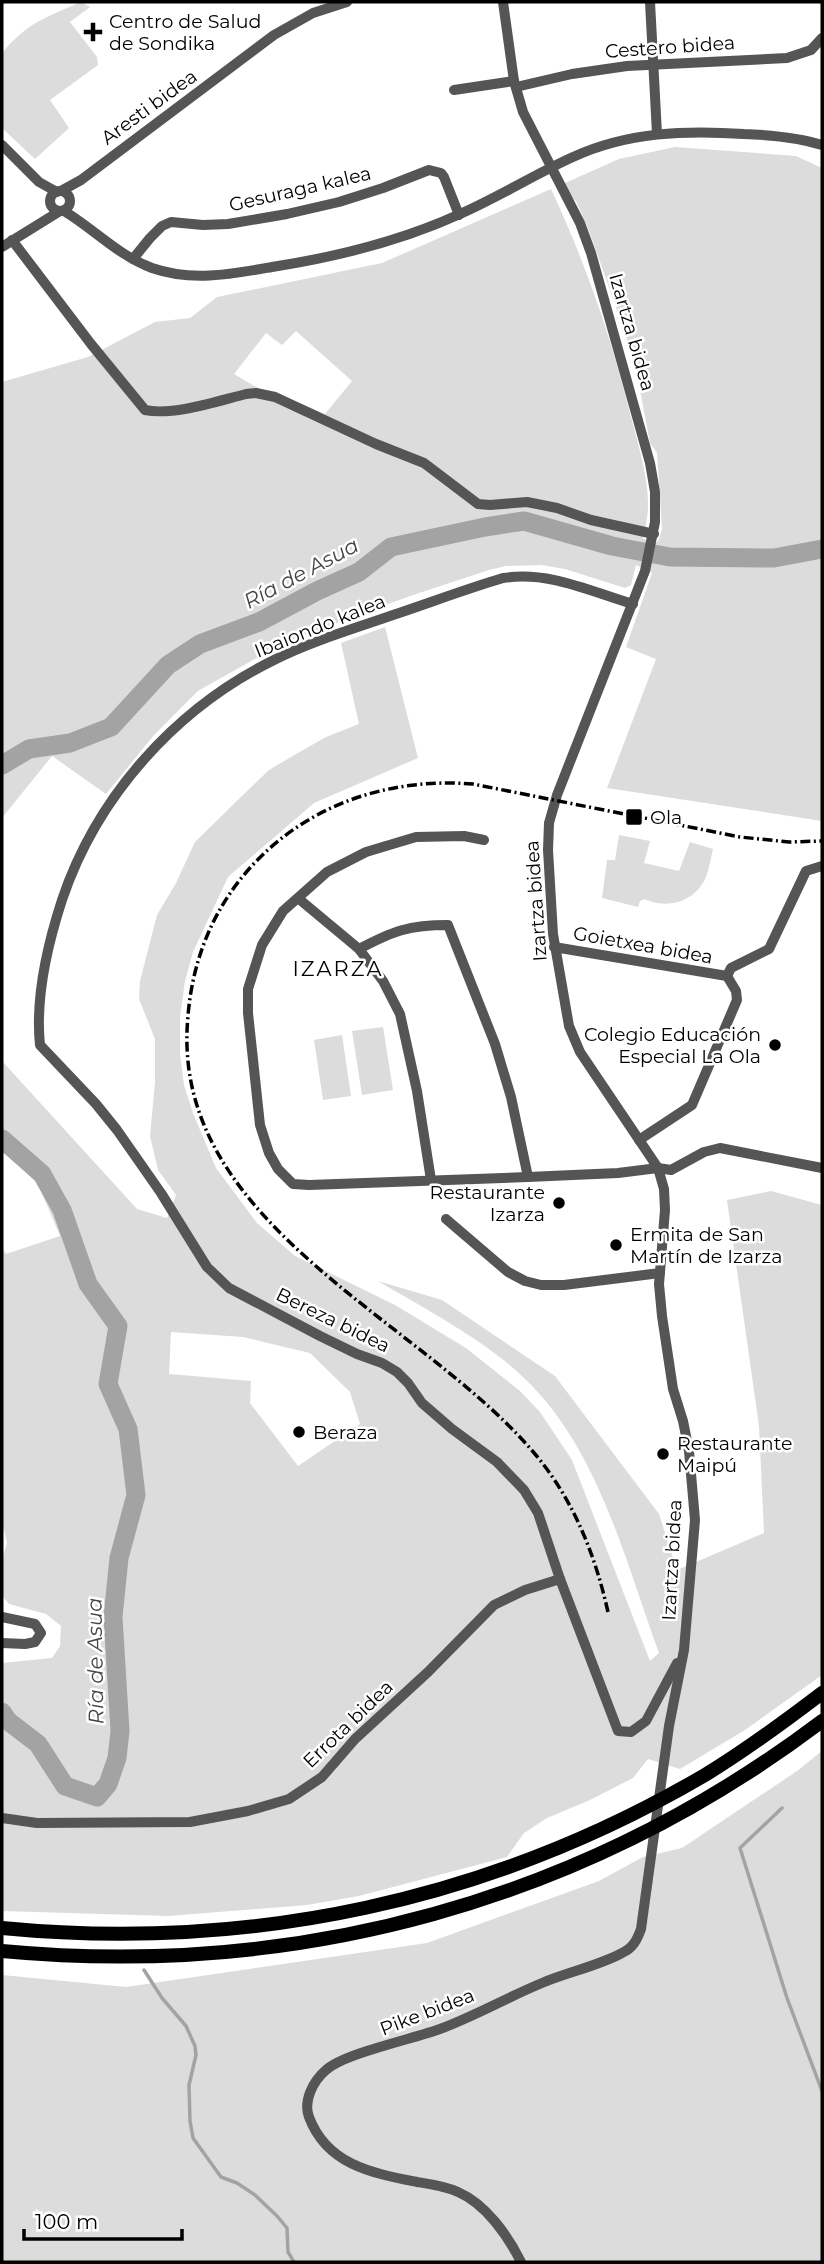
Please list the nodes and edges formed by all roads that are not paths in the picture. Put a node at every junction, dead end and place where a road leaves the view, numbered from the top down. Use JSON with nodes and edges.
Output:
{"nodes":[{"id":1,"x":347,"y":2,"type":"edge"},
{"id":2,"x":503,"y":2,"type":"edge"},
{"id":3,"x":650,"y":2,"type":"edge"},
{"id":4,"x":822,"y":38,"type":"edge"},
{"id":5,"x":652,"y":64,"type":"junction"},
{"id":6,"x":515,"y":84,"type":"junction"},
{"id":7,"x":454,"y":90,"type":"dead end"},
{"id":8,"x":657,"y":134,"type":"junction"},
{"id":9,"x":822,"y":142,"type":"edge"},
{"id":10,"x":2,"y":145,"type":"edge"},
{"id":11,"x":551,"y":168,"type":"junction"},
{"id":12,"x":81,"y":180,"type":"junction"},
{"id":13,"x":39,"y":182,"type":"junction"},
{"id":14,"x":59,"y":191,"type":"junction"},
{"id":15,"x":61,"y":205,"type":"junction"},
{"id":16,"x":459,"y":215,"type":"junction"},
{"id":17,"x":12,"y":240,"type":"junction"},
{"id":18,"x":2,"y":247,"type":"edge"},
{"id":19,"x":133,"y":259,"type":"junction"},
{"id":20,"x":654,"y":536,"type":"junction"},
{"id":21,"x":633,"y":604,"type":"junction"},
{"id":22,"x":484,"y":840,"type":"dead end"},
{"id":23,"x":822,"y":866,"type":"edge"},
{"id":24,"x":299,"y":899,"type":"junction"},
{"id":25,"x":554,"y":947,"type":"junction"},
{"id":26,"x":359,"y":949,"type":"junction"},
{"id":27,"x":727,"y":976,"type":"junction"},
{"id":28,"x":40,"y":1045,"type":"joint"},
{"id":29,"x":639,"y":1140,"type":"junction"},
{"id":30,"x":658,"y":1168,"type":"junction"},
{"id":31,"x":822,"y":1168,"type":"edge"},
{"id":32,"x":528,"y":1177,"type":"junction"},
{"id":33,"x":430,"y":1180,"type":"junction"},
{"id":34,"x":446,"y":1219,"type":"dead end"},
{"id":35,"x":660,"y":1273,"type":"junction"},
{"id":36,"x":560,"y":1579,"type":"junction"},
{"id":37,"x":2,"y":1617,"type":"edge"},
{"id":38,"x":2,"y":1643,"type":"edge"},
{"id":39,"x":684,"y":1650,"type":"junction"},
{"id":40,"x":822,"y":1693,"type":"edge"},
{"id":41,"x":822,"y":1721,"type":"edge"},
{"id":42,"x":669,"y":1726,"type":"joint"},
{"id":43,"x":2,"y":1818,"type":"edge"},
{"id":44,"x":2,"y":1928,"type":"edge"},
{"id":45,"x":2,"y":1951,"type":"edge"},
{"id":46,"x":521,"y":2262,"type":"edge"}],
"edges":[{"from":1,"to":12,"type":"street","name":"Aresti bidea"},
{"from":2,"to":6,"type":"street","name":"Izartza bidea"},
{"from":3,"to":5,"type":"street"},
{"from":4,"to":5,"type":"street","name":"Cestero bidea"},
{"from":5,"to":6,"type":"street","name":"Cestero bidea"},
{"from":5,"to":8,"type":"street"},
{"from":6,"to":7,"type":"street","name":"Cestero bidea"},
{"from":6,"to":11,"type":"street","name":"Izartza bidea"},
{"from":8,"to":9,"type":"street"},
{"from":8,"to":11,"type":"street"},
{"from":10,"to":13,"type":"street"},
{"from":11,"to":16,"type":"street"},
{"from":11,"to":20,"type":"street","name":"Izartza bidea"},
{"from":12,"to":14,"type":"street","name":"Aresti bidea"},
{"from":12,"to":15,"type":"street","name":"Aresti bidea"},
{"from":13,"to":14,"type":"street"},
{"from":13,"to":15,"type":"street"},
{"from":14,"to":15,"type":"street"},
{"from":14,"to":15,"type":"street"},
{"from":15,"to":17,"type":"street","name":"Aresti bidea"},
{"from":15,"to":19,"type":"street"},
{"from":16,"to":19,"type":"street"},
{"from":16,"to":19,"type":"street","name":"Gesuraga kalea"},
{"from":17,"to":18,"type":"street","name":"Aresti bidea"},
{"from":17,"to":20,"type":"street"},
{"from":20,"to":21,"type":"street","name":"Izartza bidea"},
{"from":21,"to":25,"type":"street","name":"Izartza bidea"},
{"from":21,"to":28,"type":"street","name":"Ibaiondo kalea"},
{"from":22,"to":24,"type":"street"},
{"from":23,"to":27,"type":"street","name":"Goietxea bidea"},
{"from":24,"to":26,"type":"street"},
{"from":24,"to":33,"type":"street"},
{"from":25,"to":27,"type":"street","name":"Goietxea bidea"},
{"from":25,"to":29,"type":"street","name":"Izartza bidea"},
{"from":26,"to":32,"type":"street"},
{"from":26,"to":33,"type":"street"},
{"from":27,"to":29,"type":"street","name":"Goietxea bidea"},
{"from":28,"to":36,"type":"street","name":"Bereza bidea"},
{"from":29,"to":30,"type":"street","name":"Izartza bidea"},
{"from":30,"to":31,"type":"street"},
{"from":30,"to":32,"type":"street"},
{"from":30,"to":35,"type":"street","name":"Izartza bidea"},
{"from":32,"to":33,"type":"street"},
{"from":34,"to":35,"type":"street"},
{"from":35,"to":39,"type":"street","name":"Izartza bidea"},
{"from":36,"to":39,"type":"street","name":"Bereza bidea"},
{"from":36,"to":43,"type":"street","name":"Errota bidea"},
{"from":37,"to":38,"type":"street"},
{"from":39,"to":42,"type":"street","name":"Izartza bidea"},
{"from":40,"to":44,"type":"highway"},
{"from":41,"to":45,"type":"highway"},
{"from":42,"to":46,"type":"street","name":"Pike bidea"}]}
